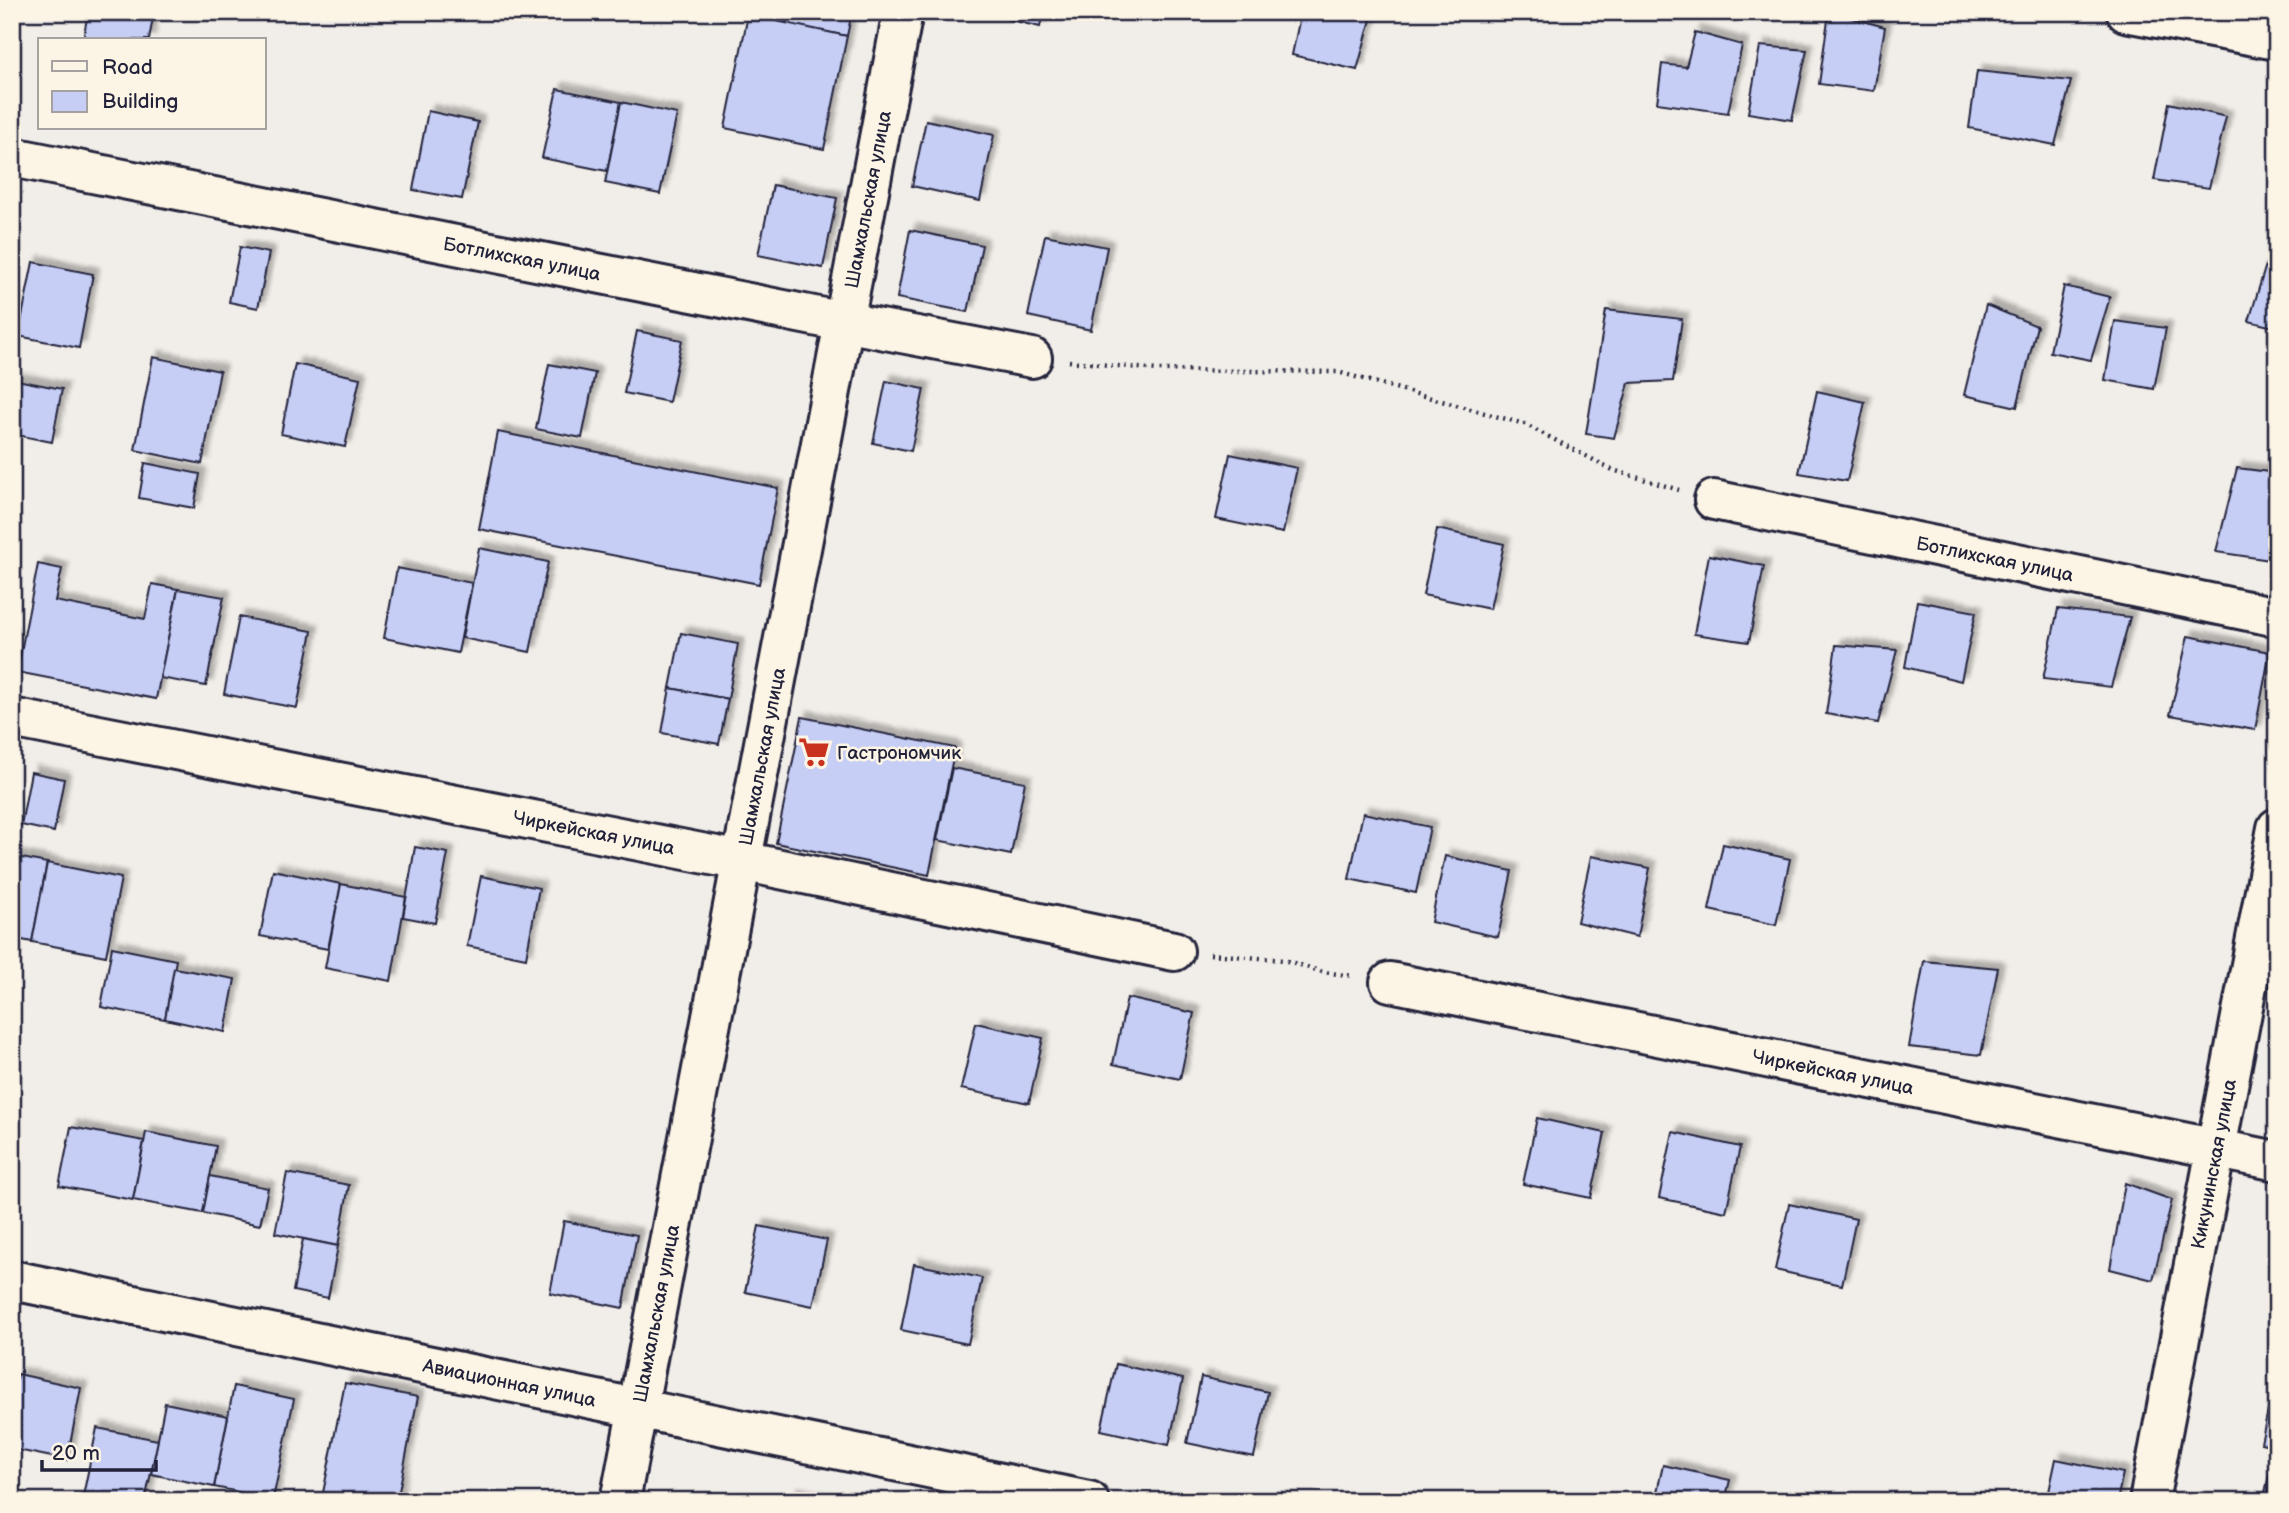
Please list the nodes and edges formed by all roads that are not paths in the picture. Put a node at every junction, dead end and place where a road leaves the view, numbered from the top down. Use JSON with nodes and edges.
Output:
{"nodes":[{"id":1,"x":903,"y":12,"type":"edge"},
{"id":2,"x":2126,"y":12,"type":"edge"},
{"id":3,"x":2277,"y":40,"type":"edge"},
{"id":4,"x":12,"y":157,"type":"edge"},
{"id":5,"x":844,"y":323,"type":"junction"},
{"id":6,"x":1032,"y":358,"type":"road end"},
{"id":7,"x":1714,"y":500,"type":"road end"},
{"id":8,"x":2277,"y":617,"type":"edge"},
{"id":9,"x":12,"y":718,"type":"edge"},
{"id":10,"x":2277,"y":828,"type":"edge"},
{"id":11,"x":742,"y":861,"type":"junction"},
{"id":12,"x":1174,"y":951,"type":"road end"},
{"id":13,"x":1390,"y":982,"type":"road end"},
{"id":14,"x":2216,"y":1149,"type":"junction"},
{"id":15,"x":2277,"y":1161,"type":"edge"},
{"id":16,"x":12,"y":1280,"type":"edge"},
{"id":17,"x":637,"y":1408,"type":"junction"},
{"id":18,"x":620,"y":1501,"type":"edge"},
{"id":19,"x":1089,"y":1501,"type":"edge"},
{"id":20,"x":2150,"y":1501,"type":"edge"}],
"edges":[{"from":1,"to":5,"type":"street","name":"Шамхальская улица"},
{"from":2,"to":3,"type":"street"},
{"from":4,"to":5,"type":"street","name":"Ботлихская улица"},
{"from":5,"to":6,"type":"street","name":"Ботлихская улица"},
{"from":5,"to":11,"type":"street","name":"Шамхальская улица"},
{"from":7,"to":8,"type":"street","name":"Ботлихская улица"},
{"from":9,"to":11,"type":"street","name":"Чиркейская улица"},
{"from":10,"to":14,"type":"street","name":"Кикунинская улица"},
{"from":11,"to":12,"type":"street","name":"Чиркейская улица"},
{"from":11,"to":17,"type":"street","name":"Шамхальская улица"},
{"from":13,"to":14,"type":"street","name":"Чиркейская улица"},
{"from":14,"to":15,"type":"street","name":"Чиркейская улица"},
{"from":14,"to":20,"type":"street","name":"Кикунинская улица"},
{"from":16,"to":17,"type":"street","name":"Авиационная улица"},
{"from":17,"to":18,"type":"street","name":"Шамхальская улица"},
{"from":17,"to":19,"type":"street","name":"Авиационная улица"}]}
